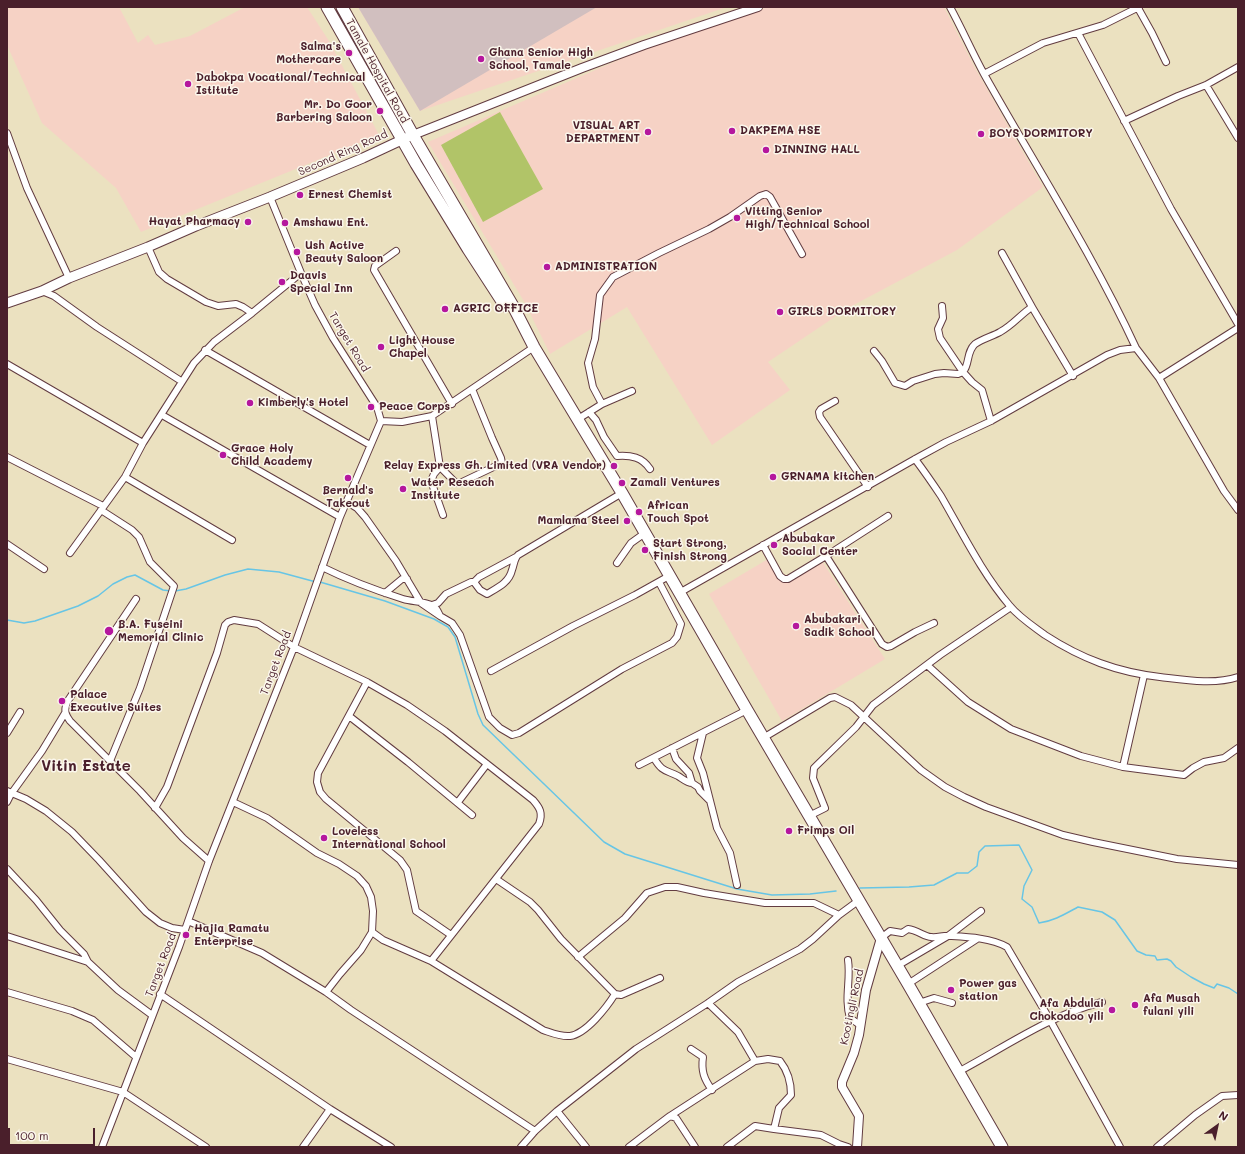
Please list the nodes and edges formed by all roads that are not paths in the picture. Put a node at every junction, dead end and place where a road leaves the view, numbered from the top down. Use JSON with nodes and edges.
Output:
{"nodes":[{"id":1,"x":327,"y":7,"type":"edge"},
{"id":2,"x":342,"y":7,"type":"edge"},
{"id":3,"x":758,"y":7,"type":"edge"},
{"id":4,"x":950,"y":7,"type":"edge"},
{"id":5,"x":1138,"y":7,"type":"edge"},
{"id":6,"x":1078,"y":33,"type":"junction"},
{"id":7,"x":1166,"y":62,"type":"dead end"},
{"id":8,"x":1238,"y":66,"type":"edge"},
{"id":9,"x":984,"y":74,"type":"junction"},
{"id":10,"x":1206,"y":85,"type":"junction"},
{"id":11,"x":1124,"y":121,"type":"junction"},
{"id":12,"x":7,"y":133,"type":"edge"},
{"id":13,"x":408,"y":137,"type":"junction"},
{"id":14,"x":1238,"y":138,"type":"edge"},
{"id":15,"x":270,"y":197,"type":"junction"},
{"id":16,"x":148,"y":247,"type":"junction"},
{"id":17,"x":396,"y":251,"type":"dead end"},
{"id":18,"x":1002,"y":253,"type":"dead end"},
{"id":19,"x":802,"y":254,"type":"dead end"},
{"id":20,"x":300,"y":273,"type":"junction"},
{"id":21,"x":69,"y":278,"type":"junction"},
{"id":22,"x":42,"y":291,"type":"junction"},
{"id":23,"x":7,"y":303,"type":"edge"},
{"id":24,"x":942,"y":306,"type":"dead end"},
{"id":25,"x":1032,"y":307,"type":"junction"},
{"id":26,"x":252,"y":313,"type":"junction"},
{"id":27,"x":1238,"y":324,"type":"edge"},
{"id":28,"x":1238,"y":328,"type":"edge"},
{"id":29,"x":534,"y":347,"type":"junction"},
{"id":30,"x":1136,"y":348,"type":"junction"},
{"id":31,"x":205,"y":350,"type":"junction"},
{"id":32,"x":874,"y":351,"type":"dead end"},
{"id":33,"x":7,"y":364,"type":"edge"},
{"id":34,"x":964,"y":372,"type":"junction"},
{"id":35,"x":1073,"y":376,"type":"junction"},
{"id":36,"x":1158,"y":378,"type":"junction"},
{"id":37,"x":181,"y":381,"type":"junction"},
{"id":38,"x":472,"y":389,"type":"junction"},
{"id":39,"x":632,"y":391,"type":"dead end"},
{"id":40,"x":835,"y":401,"type":"dead end"},
{"id":41,"x":452,"y":404,"type":"junction"},
{"id":42,"x":602,"y":404,"type":"junction"},
{"id":43,"x":590,"y":412,"type":"junction"},
{"id":44,"x":162,"y":415,"type":"junction"},
{"id":45,"x":432,"y":416,"type":"junction"},
{"id":46,"x":578,"y":419,"type":"junction"},
{"id":47,"x":381,"y":421,"type":"junction"},
{"id":48,"x":991,"y":421,"type":"junction"},
{"id":49,"x":144,"y":443,"type":"junction"},
{"id":50,"x":370,"y":445,"type":"junction"},
{"id":51,"x":7,"y":457,"type":"edge"},
{"id":52,"x":915,"y":459,"type":"junction"},
{"id":53,"x":440,"y":467,"type":"junction"},
{"id":54,"x":650,"y":469,"type":"dead end"},
{"id":55,"x":125,"y":477,"type":"junction"},
{"id":56,"x":868,"y":487,"type":"junction"},
{"id":57,"x":622,"y":493,"type":"junction"},
{"id":58,"x":347,"y":502,"type":"junction"},
{"id":59,"x":102,"y":508,"type":"junction"},
{"id":60,"x":1238,"y":510,"type":"edge"},
{"id":61,"x":443,"y":515,"type":"dead end"},
{"id":62,"x":888,"y":516,"type":"dead end"},
{"id":63,"x":340,"y":517,"type":"junction"},
{"id":64,"x":645,"y":533,"type":"junction"},
{"id":65,"x":232,"y":540,"type":"dead end"},
{"id":66,"x":7,"y":544,"type":"edge"},
{"id":67,"x":763,"y":545,"type":"junction"},
{"id":68,"x":70,"y":553,"type":"dead end"},
{"id":69,"x":826,"y":556,"type":"junction"},
{"id":70,"x":516,"y":557,"type":"junction"},
{"id":71,"x":617,"y":563,"type":"dead end"},
{"id":72,"x":44,"y":569,"type":"dead end"},
{"id":73,"x":321,"y":569,"type":"junction"},
{"id":74,"x":669,"y":576,"type":"junction"},
{"id":75,"x":407,"y":579,"type":"junction"},
{"id":76,"x":474,"y":582,"type":"junction"},
{"id":77,"x":659,"y":582,"type":"junction"},
{"id":78,"x":679,"y":593,"type":"junction"},
{"id":79,"x":385,"y":594,"type":"junction"},
{"id":80,"x":136,"y":599,"type":"dead end"},
{"id":81,"x":421,"y":602,"type":"junction"},
{"id":82,"x":432,"y":605,"type":"junction"},
{"id":83,"x":1011,"y":607,"type":"junction"},
{"id":84,"x":440,"y":616,"type":"junction"},
{"id":85,"x":934,"y":623,"type":"dead end"},
{"id":86,"x":294,"y":647,"type":"junction"},
{"id":87,"x":927,"y":665,"type":"junction"},
{"id":88,"x":491,"y":671,"type":"dead end"},
{"id":89,"x":1144,"y":675,"type":"junction"},
{"id":90,"x":1238,"y":677,"type":"edge"},
{"id":91,"x":367,"y":682,"type":"junction"},
{"id":92,"x":747,"y":710,"type":"junction"},
{"id":93,"x":20,"y":712,"type":"dead end"},
{"id":94,"x":65,"y":713,"type":"junction"},
{"id":95,"x":349,"y":716,"type":"junction"},
{"id":96,"x":864,"y":718,"type":"junction"},
{"id":97,"x":7,"y":733,"type":"edge"},
{"id":98,"x":703,"y":733,"type":"junction"},
{"id":99,"x":763,"y":738,"type":"junction"},
{"id":100,"x":672,"y":748,"type":"junction"},
{"id":101,"x":1238,"y":748,"type":"edge"},
{"id":102,"x":654,"y":758,"type":"junction"},
{"id":103,"x":110,"y":761,"type":"junction"},
{"id":104,"x":487,"y":764,"type":"junction"},
{"id":105,"x":639,"y":765,"type":"dead end"},
{"id":106,"x":1123,"y":767,"type":"junction"},
{"id":107,"x":692,"y":783,"type":"junction"},
{"id":108,"x":9,"y":792,"type":"edge"},
{"id":109,"x":710,"y":801,"type":"junction"},
{"id":110,"x":7,"y":802,"type":"edge"},
{"id":111,"x":233,"y":802,"type":"junction"},
{"id":112,"x":458,"y":802,"type":"junction"},
{"id":113,"x":155,"y":808,"type":"junction"},
{"id":114,"x":472,"y":815,"type":"dead end"},
{"id":115,"x":809,"y":816,"type":"junction"},
{"id":116,"x":209,"y":861,"type":"junction"},
{"id":117,"x":1238,"y":865,"type":"edge"},
{"id":118,"x":7,"y":869,"type":"edge"},
{"id":119,"x":496,"y":879,"type":"junction"},
{"id":120,"x":737,"y":885,"type":"dead end"},
{"id":121,"x":856,"y":897,"type":"junction"},
{"id":122,"x":981,"y":911,"type":"dead end"},
{"id":123,"x":839,"y":916,"type":"junction"},
{"id":124,"x":188,"y":921,"type":"junction"},
{"id":125,"x":185,"y":930,"type":"junction"},
{"id":126,"x":372,"y":932,"type":"junction"},
{"id":127,"x":451,"y":935,"type":"junction"},
{"id":128,"x":7,"y":936,"type":"edge"},
{"id":129,"x":948,"y":936,"type":"junction"},
{"id":130,"x":881,"y":938,"type":"junction"},
{"id":131,"x":978,"y":939,"type":"junction"},
{"id":132,"x":578,"y":957,"type":"junction"},
{"id":133,"x":848,"y":960,"type":"dead end"},
{"id":134,"x":431,"y":961,"type":"junction"},
{"id":135,"x":88,"y":962,"type":"junction"},
{"id":136,"x":897,"y":966,"type":"junction"},
{"id":137,"x":660,"y":978,"type":"dead end"},
{"id":138,"x":908,"y":984,"type":"junction"},
{"id":139,"x":7,"y":992,"type":"edge"},
{"id":140,"x":326,"y":992,"type":"junction"},
{"id":141,"x":160,"y":994,"type":"junction"},
{"id":142,"x":615,"y":994,"type":"junction"},
{"id":143,"x":1102,"y":1002,"type":"dead end"},
{"id":144,"x":708,"y":1003,"type":"junction"},
{"id":145,"x":919,"y":1003,"type":"junction"},
{"id":146,"x":952,"y":1003,"type":"dead end"},
{"id":147,"x":152,"y":1015,"type":"junction"},
{"id":148,"x":1050,"y":1020,"type":"junction"},
{"id":149,"x":860,"y":1025,"type":"junction"},
{"id":150,"x":691,"y":1050,"type":"dead end"},
{"id":151,"x":136,"y":1057,"type":"junction"},
{"id":152,"x":7,"y":1059,"type":"edge"},
{"id":153,"x":755,"y":1061,"type":"junction"},
{"id":154,"x":958,"y":1072,"type":"junction"},
{"id":155,"x":712,"y":1090,"type":"junction"},
{"id":156,"x":123,"y":1092,"type":"junction"},
{"id":157,"x":1238,"y":1095,"type":"edge"},
{"id":158,"x":330,"y":1109,"type":"junction"},
{"id":159,"x":557,"y":1111,"type":"junction"},
{"id":160,"x":670,"y":1116,"type":"junction"},
{"id":161,"x":774,"y":1129,"type":"junction"},
{"id":162,"x":535,"y":1131,"type":"junction"},
{"id":163,"x":203,"y":1146,"type":"edge"},
{"id":164,"x":102,"y":1147,"type":"edge"},
{"id":165,"x":303,"y":1147,"type":"edge"},
{"id":166,"x":391,"y":1147,"type":"edge"},
{"id":167,"x":521,"y":1147,"type":"edge"},
{"id":168,"x":586,"y":1147,"type":"edge"},
{"id":169,"x":629,"y":1147,"type":"edge"},
{"id":170,"x":695,"y":1147,"type":"edge"},
{"id":171,"x":727,"y":1147,"type":"edge"},
{"id":172,"x":848,"y":1147,"type":"edge"},
{"id":173,"x":857,"y":1147,"type":"edge"},
{"id":174,"x":1002,"y":1147,"type":"edge"},
{"id":175,"x":1120,"y":1147,"type":"edge"},
{"id":176,"x":1157,"y":1147,"type":"edge"}],
"edges":[{"from":1,"to":13,"type":"highway"},
{"from":2,"to":13,"type":"highway","name":"Tamale Hospital Road"},
{"from":3,"to":13,"type":"street","name":"Second Ring Road"},
{"from":4,"to":9,"type":"street"},
{"from":5,"to":6,"type":"street"},
{"from":5,"to":7,"type":"street"},
{"from":6,"to":9,"type":"street"},
{"from":6,"to":11,"type":"street"},
{"from":8,"to":10,"type":"street"},
{"from":9,"to":30,"type":"street"},
{"from":10,"to":11,"type":"street"},
{"from":10,"to":14,"type":"street"},
{"from":11,"to":27,"type":"street"},
{"from":12,"to":21,"type":"street"},
{"from":13,"to":15,"type":"main road","name":"Second Ring Road"},
{"from":13,"to":29,"type":"highway"},
{"from":15,"to":16,"type":"main road","name":"Second Ring Road"},
{"from":15,"to":20,"type":"street","name":"Target Road"},
{"from":16,"to":21,"type":"main road","name":"Second Ring Road"},
{"from":16,"to":26,"type":"street"},
{"from":17,"to":41,"type":"street"},
{"from":18,"to":25,"type":"street"},
{"from":19,"to":42,"type":"street"},
{"from":20,"to":26,"type":"street"},
{"from":20,"to":47,"type":"street","name":"Target Road"},
{"from":21,"to":22,"type":"main road","name":"Second Ring Road"},
{"from":22,"to":23,"type":"main road","name":"Second Ring Road"},
{"from":22,"to":37,"type":"street"},
{"from":24,"to":34,"type":"street"},
{"from":25,"to":34,"type":"street"},
{"from":25,"to":35,"type":"street"},
{"from":26,"to":31,"type":"street"},
{"from":28,"to":36,"type":"street"},
{"from":29,"to":38,"type":"street"},
{"from":29,"to":46,"type":"highway"},
{"from":30,"to":35,"type":"street"},
{"from":30,"to":36,"type":"street"},
{"from":31,"to":37,"type":"street"},
{"from":31,"to":50,"type":"street"},
{"from":32,"to":34,"type":"street"},
{"from":33,"to":49,"type":"street"},
{"from":34,"to":48,"type":"street"},
{"from":35,"to":48,"type":"street"},
{"from":36,"to":60,"type":"street"},
{"from":37,"to":44,"type":"street"},
{"from":38,"to":41,"type":"street"},
{"from":38,"to":53,"type":"street"},
{"from":39,"to":42,"type":"street"},
{"from":40,"to":56,"type":"street"},
{"from":41,"to":45,"type":"street"},
{"from":42,"to":43,"type":"street"},
{"from":43,"to":46,"type":"street"},
{"from":43,"to":54,"type":"street"},
{"from":44,"to":49,"type":"street"},
{"from":44,"to":63,"type":"street"},
{"from":45,"to":47,"type":"street"},
{"from":45,"to":53,"type":"street"},
{"from":46,"to":57,"type":"highway"},
{"from":47,"to":50,"type":"street","name":"Target Road"},
{"from":48,"to":52,"type":"street"},
{"from":49,"to":55,"type":"street"},
{"from":50,"to":58,"type":"street","name":"Target Road"},
{"from":51,"to":59,"type":"street"},
{"from":52,"to":56,"type":"street"},
{"from":52,"to":83,"type":"street"},
{"from":53,"to":61,"type":"street"},
{"from":55,"to":59,"type":"street"},
{"from":55,"to":65,"type":"street"},
{"from":56,"to":67,"type":"street"},
{"from":57,"to":64,"type":"highway"},
{"from":57,"to":70,"type":"street"},
{"from":58,"to":63,"type":"street","name":"Target Road"},
{"from":58,"to":75,"type":"street"},
{"from":59,"to":68,"type":"street"},
{"from":59,"to":103,"type":"street"},
{"from":62,"to":69,"type":"street"},
{"from":63,"to":73,"type":"street","name":"Target Road"},
{"from":64,"to":71,"type":"street"},
{"from":64,"to":74,"type":"highway"},
{"from":66,"to":72,"type":"street"},
{"from":67,"to":69,"type":"street"},
{"from":67,"to":78,"type":"street"},
{"from":69,"to":85,"type":"street"},
{"from":70,"to":76,"type":"street"},
{"from":70,"to":76,"type":"street"},
{"from":73,"to":79,"type":"street"},
{"from":73,"to":86,"type":"street","name":"Target Road"},
{"from":74,"to":77,"type":"street"},
{"from":74,"to":78,"type":"highway"},
{"from":75,"to":79,"type":"street"},
{"from":75,"to":81,"type":"street"},
{"from":76,"to":82,"type":"street"},
{"from":77,"to":84,"type":"street"},
{"from":77,"to":88,"type":"street"},
{"from":78,"to":92,"type":"highway"},
{"from":79,"to":81,"type":"street"},
{"from":80,"to":94,"type":"street"},
{"from":81,"to":82,"type":"street"},
{"from":81,"to":84,"type":"street"},
{"from":82,"to":84,"type":"street"},
{"from":83,"to":87,"type":"street"},
{"from":83,"to":89,"type":"street"},
{"from":86,"to":91,"type":"street"},
{"from":86,"to":111,"type":"street","name":"Target Road"},
{"from":86,"to":113,"type":"street"},
{"from":87,"to":96,"type":"street"},
{"from":87,"to":106,"type":"street"},
{"from":89,"to":90,"type":"street"},
{"from":89,"to":106,"type":"street"},
{"from":91,"to":95,"type":"street"},
{"from":91,"to":104,"type":"street"},
{"from":92,"to":98,"type":"street"},
{"from":92,"to":99,"type":"highway"},
{"from":93,"to":97,"type":"street"},
{"from":94,"to":103,"type":"street"},
{"from":94,"to":108,"type":"street"},
{"from":95,"to":112,"type":"street"},
{"from":95,"to":127,"type":"street"},
{"from":96,"to":99,"type":"street"},
{"from":96,"to":115,"type":"street"},
{"from":96,"to":117,"type":"street"},
{"from":98,"to":100,"type":"street"},
{"from":98,"to":109,"type":"street"},
{"from":99,"to":115,"type":"highway"},
{"from":100,"to":102,"type":"street"},
{"from":100,"to":107,"type":"street"},
{"from":101,"to":106,"type":"street"},
{"from":102,"to":105,"type":"street"},
{"from":102,"to":107,"type":"street"},
{"from":103,"to":113,"type":"street"},
{"from":104,"to":112,"type":"street"},
{"from":104,"to":119,"type":"street"},
{"from":107,"to":109,"type":"street"},
{"from":108,"to":110,"type":"street"},
{"from":108,"to":125,"type":"street"},
{"from":109,"to":120,"type":"street"},
{"from":111,"to":116,"type":"street","name":"Target Road"},
{"from":111,"to":126,"type":"street"},
{"from":112,"to":114,"type":"street"},
{"from":113,"to":116,"type":"street"},
{"from":115,"to":121,"type":"highway"},
{"from":116,"to":124,"type":"street","name":"Target Road"},
{"from":118,"to":135,"type":"street"},
{"from":119,"to":127,"type":"street"},
{"from":119,"to":132,"type":"street"},
{"from":121,"to":123,"type":"street"},
{"from":121,"to":130,"type":"highway"},
{"from":122,"to":129,"type":"street"},
{"from":123,"to":132,"type":"street"},
{"from":123,"to":144,"type":"street"},
{"from":124,"to":125,"type":"street","name":"Target Road"},
{"from":124,"to":140,"type":"street"},
{"from":125,"to":141,"type":"street","name":"Target Road"},
{"from":126,"to":134,"type":"street"},
{"from":126,"to":140,"type":"street"},
{"from":127,"to":134,"type":"street"},
{"from":128,"to":135,"type":"street"},
{"from":129,"to":130,"type":"street"},
{"from":129,"to":131,"type":"street"},
{"from":129,"to":136,"type":"street"},
{"from":130,"to":136,"type":"highway"},
{"from":130,"to":149,"type":"street","name":"Kootingli Road"},
{"from":131,"to":138,"type":"street"},
{"from":131,"to":148,"type":"street"},
{"from":132,"to":142,"type":"street"},
{"from":133,"to":149,"type":"street"},
{"from":134,"to":142,"type":"street"},
{"from":135,"to":147,"type":"street"},
{"from":136,"to":138,"type":"highway"},
{"from":137,"to":142,"type":"street"},
{"from":138,"to":145,"type":"highway"},
{"from":139,"to":151,"type":"street"},
{"from":140,"to":162,"type":"street"},
{"from":141,"to":147,"type":"street","name":"Target Road"},
{"from":141,"to":158,"type":"street"},
{"from":143,"to":148,"type":"street"},
{"from":144,"to":153,"type":"street"},
{"from":144,"to":159,"type":"street"},
{"from":145,"to":146,"type":"street"},
{"from":145,"to":154,"type":"highway"},
{"from":147,"to":151,"type":"street","name":"Target Road"},
{"from":148,"to":154,"type":"street"},
{"from":148,"to":175,"type":"street"},
{"from":149,"to":173,"type":"street","name":"Kootingli Road"},
{"from":150,"to":155,"type":"street"},
{"from":151,"to":156,"type":"street","name":"Target Road"},
{"from":152,"to":156,"type":"street"},
{"from":153,"to":155,"type":"street"},
{"from":153,"to":161,"type":"street"},
{"from":154,"to":174,"type":"highway"},
{"from":155,"to":160,"type":"street"},
{"from":156,"to":163,"type":"street"},
{"from":156,"to":164,"type":"street","name":"Target Road"},
{"from":157,"to":176,"type":"street"},
{"from":158,"to":165,"type":"street"},
{"from":158,"to":166,"type":"street"},
{"from":159,"to":162,"type":"street"},
{"from":159,"to":168,"type":"street"},
{"from":160,"to":169,"type":"street"},
{"from":160,"to":170,"type":"street"},
{"from":161,"to":171,"type":"street"},
{"from":161,"to":172,"type":"street"},
{"from":162,"to":167,"type":"street"}]}
